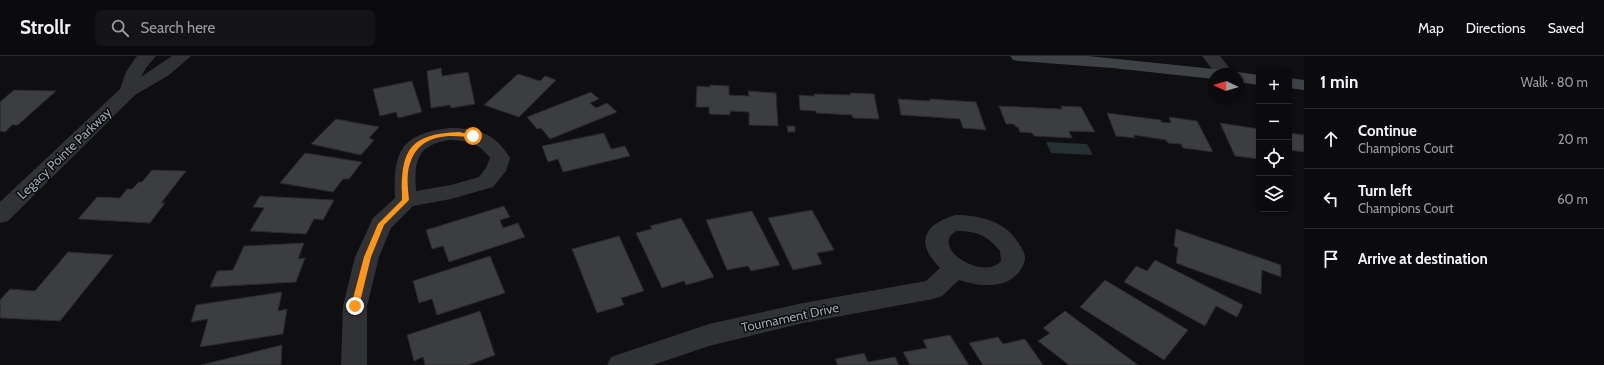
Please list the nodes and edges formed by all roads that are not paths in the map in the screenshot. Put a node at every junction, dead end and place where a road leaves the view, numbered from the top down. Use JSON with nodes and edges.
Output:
{"nodes":[{"id":1,"x":147,"y":56,"type":"edge"},
{"id":2,"x":182,"y":56,"type":"edge"},
{"id":3,"x":1019,"y":56,"type":"edge"},
{"id":4,"x":1211,"y":56,"type":"edge"},
{"id":5,"x":1220,"y":68,"type":"edge"},
{"id":6,"x":1208,"y":73,"type":"edge"},
{"id":7,"x":1244,"y":78,"type":"edge"},
{"id":8,"x":1256,"y":80,"type":"edge"},
{"id":9,"x":1292,"y":83,"type":"edge"},
{"id":10,"x":1304,"y":85,"type":"edge"},
{"id":11,"x":129,"y":91,"type":"junction"},
{"id":12,"x":406,"y":200,"type":"junction"},
{"id":13,"x":0,"y":215,"type":"edge"},
{"id":14,"x":956,"y":268,"type":"dead end"},
{"id":15,"x":354,"y":365,"type":"edge"},
{"id":16,"x":620,"y":365,"type":"edge"}],
"edges":[{"from":1,"to":11,"type":"street"},
{"from":2,"to":11,"type":"street","name":"Legacy Pointe Parkway"},
{"from":3,"to":6,"type":"street"},
{"from":4,"to":5,"type":"street"},
{"from":7,"to":8,"type":"street"},
{"from":9,"to":10,"type":"street"},
{"from":11,"to":13,"type":"street","name":"Legacy Pointe Parkway"},
{"from":12,"to":12,"type":"street"},
{"from":12,"to":15,"type":"street"},
{"from":14,"to":16,"type":"street","name":"Tournament Drive"}]}
